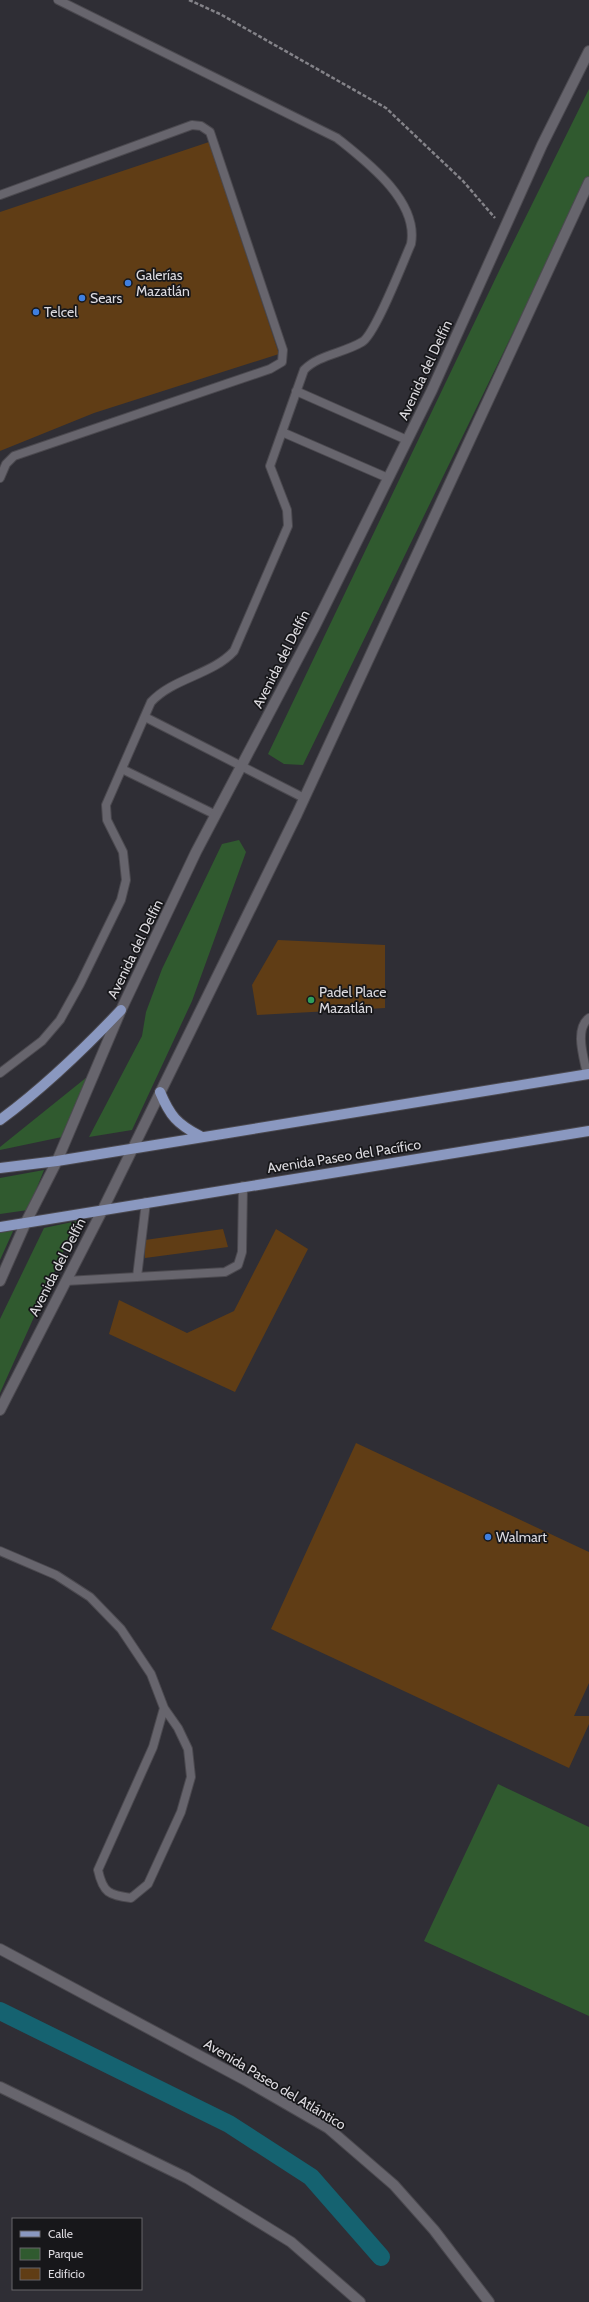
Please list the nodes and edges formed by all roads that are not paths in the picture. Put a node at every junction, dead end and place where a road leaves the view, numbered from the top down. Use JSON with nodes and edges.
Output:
{"nodes":[{"id":1,"x":58,"y":0,"type":"edge"},
{"id":2,"x":589,"y":51,"type":"edge"},
{"id":3,"x":589,"y":182,"type":"edge"},
{"id":4,"x":0,"y":195,"type":"edge"},
{"id":5,"x":296,"y":391,"type":"junction"},
{"id":6,"x":282,"y":432,"type":"junction"},
{"id":7,"x":407,"y":440,"type":"junction"},
{"id":8,"x":0,"y":478,"type":"edge"},
{"id":9,"x":388,"y":478,"type":"junction"},
{"id":10,"x":145,"y":717,"type":"junction"},
{"id":11,"x":242,"y":766,"type":"junction"},
{"id":12,"x":122,"y":769,"type":"junction"},
{"id":13,"x":304,"y":798,"type":"junction"},
{"id":14,"x":216,"y":815,"type":"junction"},
{"id":15,"x":121,"y":1010,"type":"junction"},
{"id":16,"x":589,"y":1018,"type":"edge"},
{"id":17,"x":0,"y":1073,"type":"edge"},
{"id":18,"x":588,"y":1074,"type":"edge"},
{"id":19,"x":160,"y":1092,"type":"junction"},
{"id":20,"x":0,"y":1120,"type":"edge"},
{"id":21,"x":589,"y":1131,"type":"edge"},
{"id":22,"x":200,"y":1136,"type":"junction"},
{"id":23,"x":131,"y":1147,"type":"junction"},
{"id":24,"x":57,"y":1161,"type":"junction"},
{"id":25,"x":0,"y":1168,"type":"edge"},
{"id":26,"x":243,"y":1186,"type":"junction"},
{"id":27,"x":146,"y":1202,"type":"junction"},
{"id":28,"x":103,"y":1209,"type":"junction"},
{"id":29,"x":26,"y":1222,"type":"junction"},
{"id":30,"x":0,"y":1226,"type":"edge"},
{"id":31,"x":137,"y":1277,"type":"junction"},
{"id":32,"x":0,"y":1281,"type":"edge"},
{"id":33,"x":66,"y":1281,"type":"junction"},
{"id":34,"x":0,"y":1410,"type":"edge"},
{"id":35,"x":0,"y":1551,"type":"edge"},
{"id":36,"x":164,"y":1708,"type":"junction"},
{"id":37,"x":0,"y":1949,"type":"edge"},
{"id":38,"x":0,"y":2087,"type":"edge"},
{"id":39,"x":360,"y":2302,"type":"edge"},
{"id":40,"x":489,"y":2302,"type":"edge"}],
"edges":[{"from":1,"to":5,"type":"lane"},
{"from":2,"to":7,"type":"street","name":"Avenida del Delfín"},
{"from":3,"to":13,"type":"street","name":"Avenida del Delfín"},
{"from":4,"to":8,"type":"lane"},
{"from":5,"to":6,"type":"lane"},
{"from":5,"to":7,"type":"lane"},
{"from":6,"to":9,"type":"lane"},
{"from":6,"to":10,"type":"lane"},
{"from":7,"to":9,"type":"street","name":"Avenida del Delfín"},
{"from":9,"to":11,"type":"street","name":"Avenida del Delfín"},
{"from":10,"to":11,"type":"lane"},
{"from":10,"to":12,"type":"lane"},
{"from":11,"to":13,"type":"lane"},
{"from":11,"to":14,"type":"street","name":"Avenida del Delfín"},
{"from":12,"to":14,"type":"lane"},
{"from":12,"to":17,"type":"lane"},
{"from":13,"to":19,"type":"street","name":"Avenida del Delfín"},
{"from":14,"to":15,"type":"street","name":"Avenida del Delfín"},
{"from":15,"to":20,"type":"main road"},
{"from":15,"to":24,"type":"street","name":"Avenida del Delfín"},
{"from":16,"to":18,"type":"lane"},
{"from":18,"to":22,"type":"main road"},
{"from":19,"to":22,"type":"main road"},
{"from":19,"to":23,"type":"street","name":"Avenida del Delfín"},
{"from":21,"to":26,"type":"main road","name":"Avenida Paseo del Pacífico"},
{"from":22,"to":23,"type":"main road"},
{"from":23,"to":24,"type":"main road"},
{"from":23,"to":28,"type":"street","name":"Avenida del Delfín"},
{"from":24,"to":25,"type":"main road"},
{"from":24,"to":29,"type":"street","name":"Avenida del Delfín"},
{"from":26,"to":27,"type":"main road","name":"Avenida Paseo del Pacífico"},
{"from":26,"to":31,"type":"lane"},
{"from":27,"to":28,"type":"main road","name":"Avenida Paseo del Pacífico"},
{"from":27,"to":31,"type":"lane"},
{"from":28,"to":29,"type":"main road","name":"Avenida Paseo del Pacífico"},
{"from":28,"to":33,"type":"street","name":"Avenida del Delfín"},
{"from":29,"to":30,"type":"main road","name":"Avenida Paseo del Pacífico"},
{"from":29,"to":32,"type":"street","name":"Avenida del Delfín"},
{"from":31,"to":33,"type":"lane"},
{"from":33,"to":34,"type":"street","name":"Avenida del Delfín"},
{"from":35,"to":36,"type":"lane"},
{"from":36,"to":36,"type":"lane"},
{"from":37,"to":40,"type":"street","name":"Avenida Paseo del Atlántico"},
{"from":38,"to":39,"type":"street"}]}
